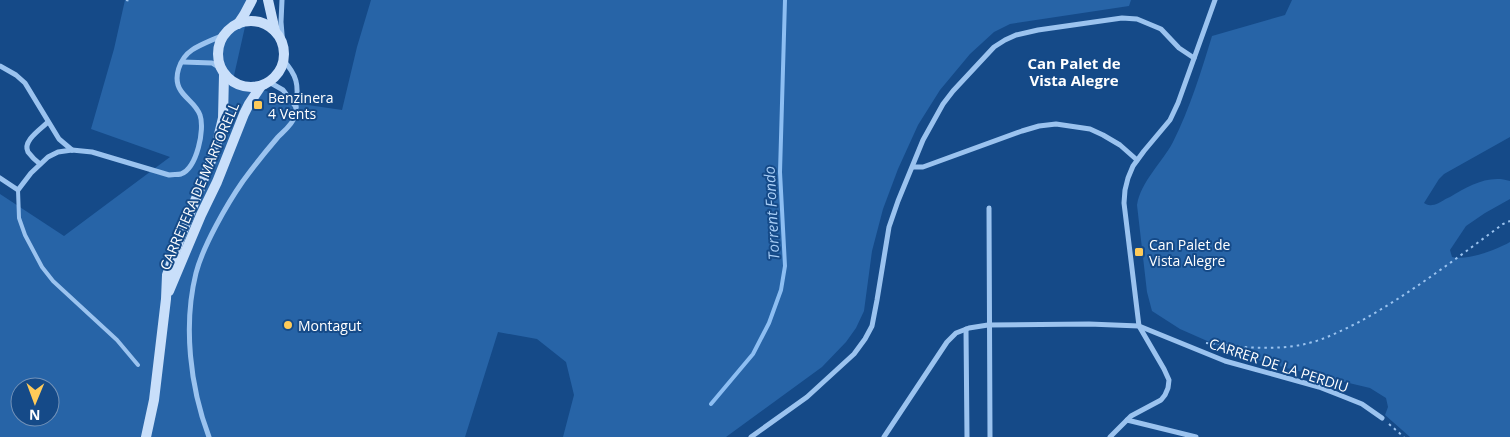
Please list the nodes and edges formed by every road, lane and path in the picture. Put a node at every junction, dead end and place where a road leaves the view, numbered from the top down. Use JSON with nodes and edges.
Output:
{"nodes":[{"id":1,"x":126,"y":0,"type":"edge"},
{"id":2,"x":252,"y":0,"type":"edge"},
{"id":3,"x":268,"y":0,"type":"edge"},
{"id":4,"x":282,"y":0,"type":"edge"},
{"id":5,"x":1215,"y":0,"type":"edge"},
{"id":6,"x":130,"y":1,"type":"edge"},
{"id":7,"x":238,"y":24,"type":"junction"},
{"id":8,"x":275,"y":32,"type":"junction"},
{"id":9,"x":224,"y":35,"type":"junction"},
{"id":10,"x":283,"y":46,"type":"junction"},
{"id":11,"x":1194,"y":58,"type":"junction"},
{"id":12,"x":284,"y":60,"type":"junction"},
{"id":13,"x":183,"y":62,"type":"junction"},
{"id":14,"x":0,"y":66,"type":"edge"},
{"id":15,"x":222,"y":71,"type":"junction"},
{"id":16,"x":265,"y":84,"type":"junction"},
{"id":17,"x":296,"y":108,"type":"junction"},
{"id":18,"x":48,"y":122,"type":"junction"},
{"id":19,"x":72,"y":150,"type":"junction"},
{"id":20,"x":1137,"y":160,"type":"junction"},
{"id":21,"x":40,"y":164,"type":"junction"},
{"id":22,"x":913,"y":167,"type":"junction"},
{"id":23,"x":0,"y":178,"type":"edge"},
{"id":24,"x":18,"y":190,"type":"junction"},
{"id":25,"x":989,"y":208,"type":"dead end"},
{"id":26,"x":1510,"y":221,"type":"edge"},
{"id":27,"x":166,"y":299,"type":"junction"},
{"id":28,"x":991,"y":325,"type":"junction"},
{"id":29,"x":1139,"y":326,"type":"junction"},
{"id":30,"x":966,"y":329,"type":"junction"},
{"id":31,"x":1187,"y":346,"type":"junction"},
{"id":32,"x":138,"y":365,"type":"dead end"},
{"id":33,"x":1382,"y":418,"type":"joint"},
{"id":34,"x":1127,"y":420,"type":"junction"},
{"id":35,"x":146,"y":437,"type":"edge"},
{"id":36,"x":209,"y":437,"type":"edge"},
{"id":37,"x":751,"y":437,"type":"edge"},
{"id":38,"x":884,"y":437,"type":"edge"},
{"id":39,"x":966,"y":437,"type":"edge"},
{"id":40,"x":990,"y":437,"type":"edge"},
{"id":41,"x":1110,"y":437,"type":"edge"},
{"id":42,"x":1196,"y":437,"type":"edge"},
{"id":43,"x":1404,"y":437,"type":"edge"}],
"edges":[{"from":1,"to":6,"type":"path"},
{"from":2,"to":7,"type":"main road"},
{"from":3,"to":8,"type":"main road"},
{"from":4,"to":10,"type":"street"},
{"from":5,"to":11,"type":"street"},
{"from":7,"to":8,"type":"main road"},
{"from":7,"to":9,"type":"main road"},
{"from":8,"to":10,"type":"main road"},
{"from":9,"to":13,"type":"street"},
{"from":9,"to":15,"type":"main road","name":"CARRETERA DE MARTORELL"},
{"from":10,"to":12,"type":"main road"},
{"from":11,"to":20,"type":"street"},
{"from":11,"to":22,"type":"street"},
{"from":12,"to":16,"type":"main road","name":"CARRETERA DE MARTORELL"},
{"from":12,"to":17,"type":"street"},
{"from":13,"to":15,"type":"street"},
{"from":13,"to":19,"type":"street"},
{"from":14,"to":18,"type":"street"},
{"from":15,"to":16,"type":"main road","name":"CARRETERA DE MARTORELL"},
{"from":15,"to":27,"type":"main road","name":"CARRETERA DE MARTORELL"},
{"from":16,"to":17,"type":"street"},
{"from":16,"to":27,"type":"main road","name":"CARRETERA DE MARTORELL"},
{"from":17,"to":36,"type":"street"},
{"from":18,"to":19,"type":"street"},
{"from":18,"to":21,"type":"street"},
{"from":19,"to":21,"type":"street"},
{"from":20,"to":22,"type":"street"},
{"from":20,"to":29,"type":"street"},
{"from":21,"to":24,"type":"street"},
{"from":22,"to":37,"type":"street"},
{"from":23,"to":24,"type":"street"},
{"from":24,"to":32,"type":"lane"},
{"from":25,"to":28,"type":"street"},
{"from":26,"to":31,"type":"path"},
{"from":27,"to":35,"type":"main road","name":"CARRETERA DE MARTORELL"},
{"from":28,"to":29,"type":"street"},
{"from":28,"to":30,"type":"street"},
{"from":28,"to":40,"type":"street"},
{"from":29,"to":31,"type":"street","name":"CARRER DE LA PERDIU"},
{"from":29,"to":34,"type":"street"},
{"from":30,"to":38,"type":"street"},
{"from":30,"to":39,"type":"street"},
{"from":31,"to":33,"type":"street","name":"CARRER DE LA PERDIU"},
{"from":33,"to":43,"type":"path"},
{"from":34,"to":41,"type":"street"},
{"from":34,"to":42,"type":"street"}]}
